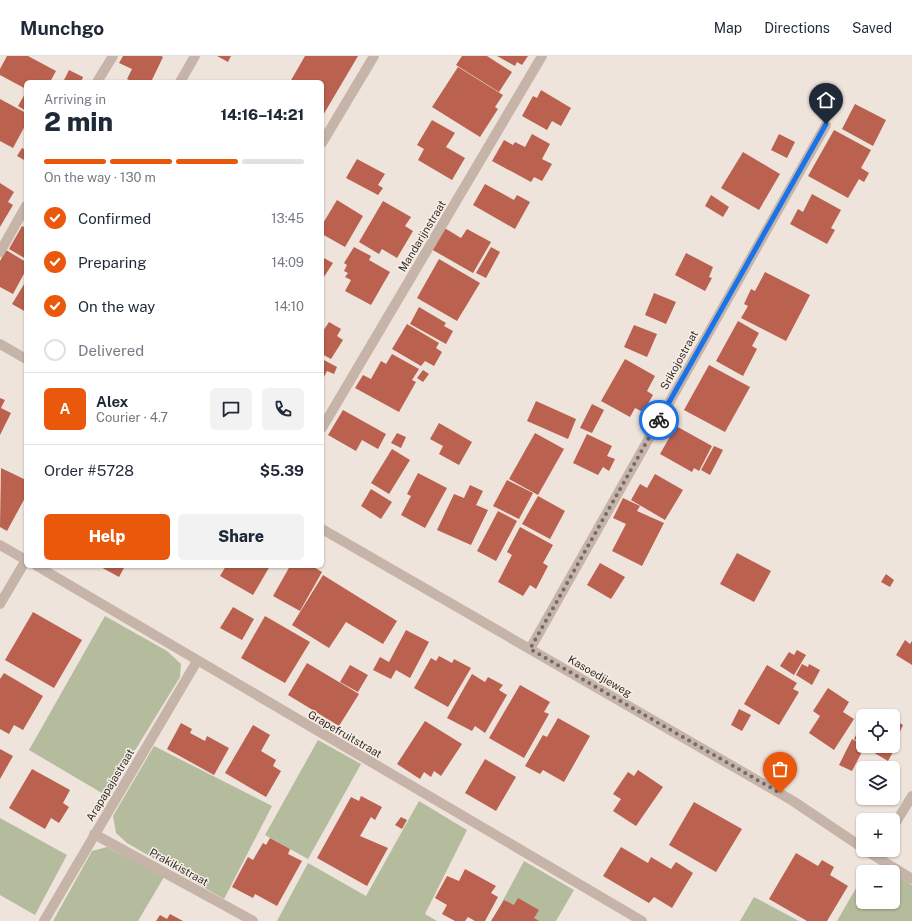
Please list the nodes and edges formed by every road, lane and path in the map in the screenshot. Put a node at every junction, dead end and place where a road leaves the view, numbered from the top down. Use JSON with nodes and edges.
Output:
{"nodes":[{"id":1,"x":112,"y":56,"type":"edge"},
{"id":2,"x":195,"y":56,"type":"edge"},
{"id":3,"x":374,"y":56,"type":"edge"},
{"id":4,"x":542,"y":56,"type":"edge"},
{"id":5,"x":98,"y":80,"type":"edge"},
{"id":6,"x":181,"y":80,"type":"edge"},
{"id":7,"x":826,"y":124,"type":"dead end"},
{"id":8,"x":324,"y":140,"type":"edge"},
{"id":9,"x":24,"y":210,"type":"edge"},
{"id":10,"x":0,"y":252,"type":"edge"},
{"id":11,"x":0,"y":344,"type":"edge"},
{"id":12,"x":24,"y":358,"type":"edge"},
{"id":13,"x":324,"y":425,"type":"edge"},
{"id":14,"x":324,"y":530,"type":"edge"},
{"id":15,"x":0,"y":545,"type":"edge"},
{"id":16,"x":24,"y":559,"type":"edge"},
{"id":17,"x":24,"y":563,"type":"edge"},
{"id":18,"x":40,"y":568,"type":"edge"},
{"id":19,"x":0,"y":604,"type":"edge"},
{"id":20,"x":530,"y":649,"type":"junction"},
{"id":21,"x":197,"y":661,"type":"junction"},
{"id":22,"x":912,"y":796,"type":"edge"},
{"id":23,"x":900,"y":816,"type":"edge"},
{"id":24,"x":94,"y":834,"type":"junction"},
{"id":25,"x":856,"y":844,"type":"edge"},
{"id":26,"x":883,"y":857,"type":"edge"},
{"id":27,"x":912,"y":878,"type":"edge"},
{"id":28,"x":44,"y":921,"type":"edge"},
{"id":29,"x":253,"y":921,"type":"edge"},
{"id":30,"x":642,"y":921,"type":"edge"}],
"edges":[{"from":1,"to":5,"type":"street"},
{"from":2,"to":6,"type":"street"},
{"from":3,"to":8,"type":"street"},
{"from":4,"to":13,"type":"street","name":"Mandarijnstraat"},
{"from":7,"to":20,"type":"street","name":"Srikojostraat"},
{"from":9,"to":10,"type":"street"},
{"from":11,"to":12,"type":"street"},
{"from":14,"to":20,"type":"street","name":"Kasoedjieweg"},
{"from":15,"to":16,"type":"street"},
{"from":17,"to":19,"type":"street"},
{"from":18,"to":21,"type":"street","name":"Grapefruitstraat"},
{"from":20,"to":25,"type":"street","name":"Kasoedjieweg"},
{"from":21,"to":24,"type":"street","name":"Arapapajastraat"},
{"from":21,"to":30,"type":"street","name":"Grapefruitstraat"},
{"from":22,"to":23,"type":"street"},
{"from":24,"to":28,"type":"street","name":"Arapapajastraat"},
{"from":24,"to":29,"type":"street","name":"Prakikistraat"},
{"from":26,"to":27,"type":"street","name":"Kasoedjieweg"}]}
